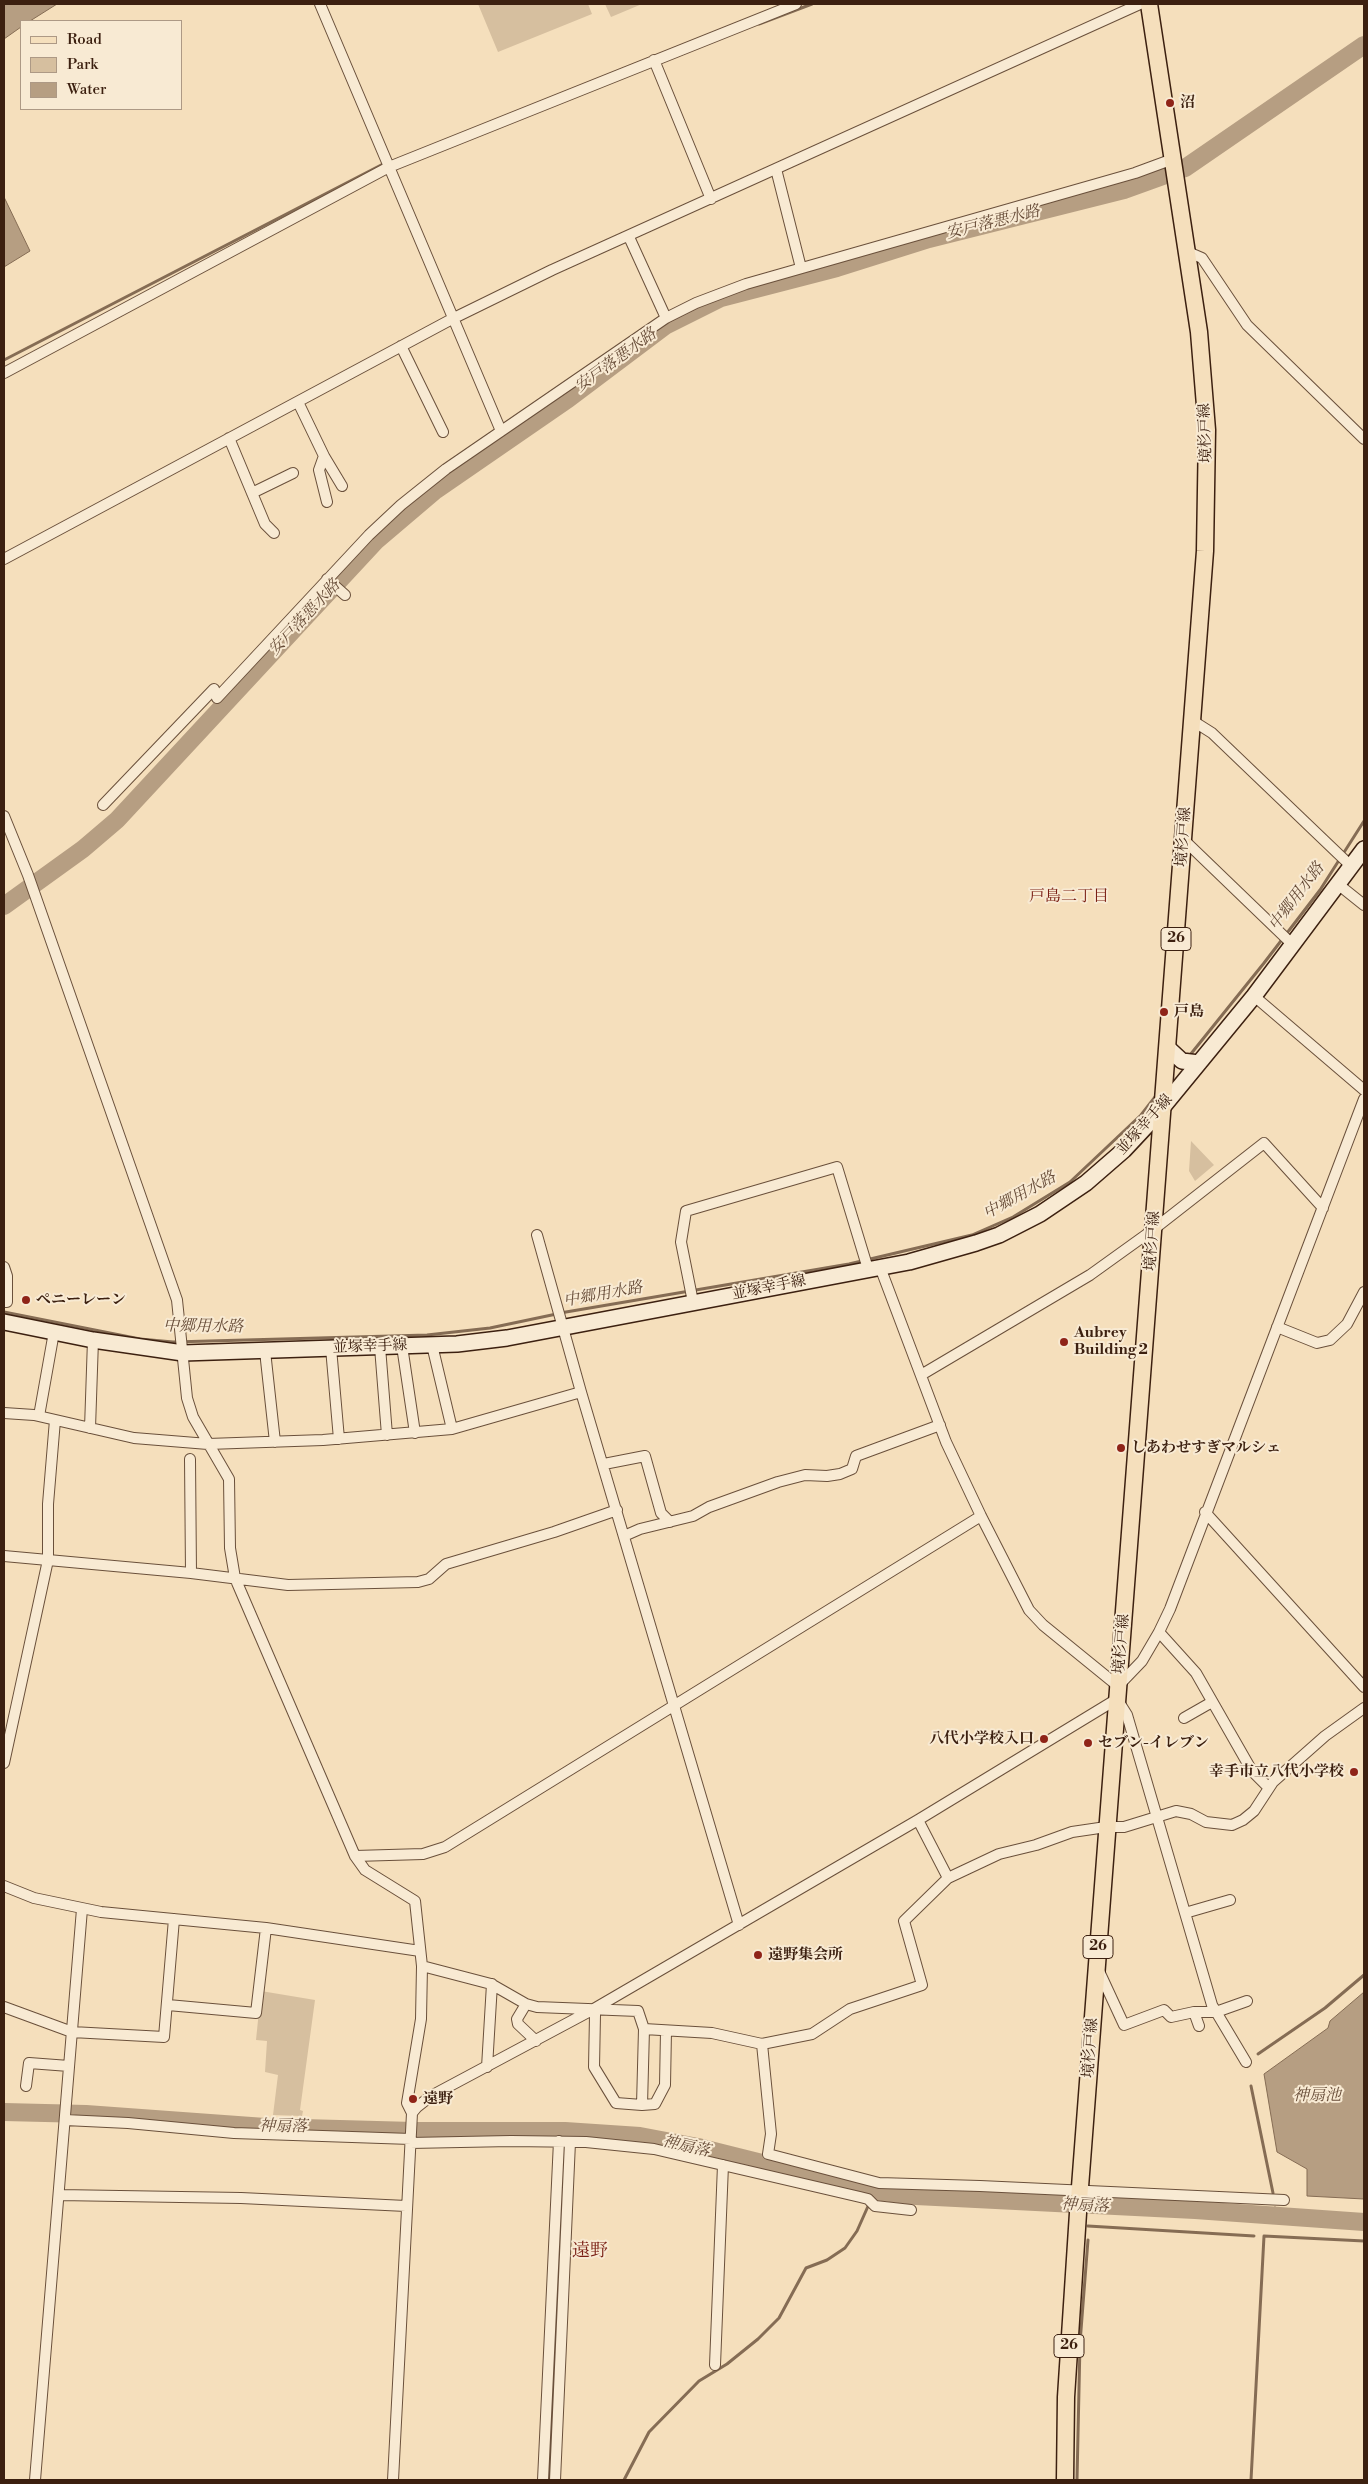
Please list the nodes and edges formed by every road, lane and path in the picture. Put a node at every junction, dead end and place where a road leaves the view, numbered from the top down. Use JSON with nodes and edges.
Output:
{"nodes":[{"id":1,"x":320,"y":4,"type":"edge"},
{"id":2,"x":796,"y":4,"type":"edge"},
{"id":3,"x":1140,"y":4,"type":"edge"},
{"id":4,"x":1149,"y":4,"type":"edge"},
{"id":5,"x":654,"y":60,"type":"junction"},
{"id":6,"x":389,"y":167,"type":"junction"},
{"id":7,"x":1175,"y":167,"type":"junction"},
{"id":8,"x":776,"y":169,"type":"junction"},
{"id":9,"x":711,"y":199,"type":"junction"},
{"id":10,"x":629,"y":237,"type":"junction"},
{"id":11,"x":1188,"y":252,"type":"junction"},
{"id":12,"x":801,"y":268,"type":"junction"},
{"id":13,"x":666,"y":318,"type":"junction"},
{"id":14,"x":452,"y":319,"type":"junction"},
{"id":15,"x":401,"y":346,"type":"junction"},
{"id":16,"x":4,"y":373,"type":"edge"},
{"id":17,"x":298,"y":402,"type":"junction"},
{"id":18,"x":501,"y":431,"type":"junction"},
{"id":19,"x":443,"y":432,"type":"dead end"},
{"id":20,"x":230,"y":438,"type":"junction"},
{"id":21,"x":1364,"y":439,"type":"edge"},
{"id":22,"x":324,"y":456,"type":"junction"},
{"id":23,"x":293,"y":473,"type":"dead end"},
{"id":24,"x":342,"y":486,"type":"dead end"},
{"id":25,"x":252,"y":493,"type":"junction"},
{"id":26,"x":327,"y":502,"type":"dead end"},
{"id":27,"x":274,"y":533,"type":"dead end"},
{"id":28,"x":4,"y":559,"type":"edge"},
{"id":29,"x":328,"y":579,"type":"junction"},
{"id":30,"x":346,"y":595,"type":"dead end"},
{"id":31,"x":1193,"y":721,"type":"junction"},
{"id":32,"x":103,"y":805,"type":"dead end"},
{"id":33,"x":4,"y":816,"type":"edge"},
{"id":34,"x":1184,"y":840,"type":"junction"},
{"id":35,"x":1364,"y":849,"type":"edge"},
{"id":36,"x":1352,"y":868,"type":"junction"},
{"id":37,"x":1339,"y":885,"type":"junction"},
{"id":38,"x":1364,"y":905,"type":"edge"},
{"id":39,"x":1293,"y":945,"type":"junction"},
{"id":40,"x":1254,"y":996,"type":"junction"},
{"id":41,"x":1168,"y":1048,"type":"junction"},
{"id":42,"x":1199,"y":1063,"type":"junction"},
{"id":43,"x":1364,"y":1090,"type":"edge"},
{"id":44,"x":1364,"y":1099,"type":"edge"},
{"id":45,"x":1163,"y":1107,"type":"junction"},
{"id":46,"x":1323,"y":1208,"type":"junction"},
{"id":47,"x":1154,"y":1229,"type":"junction"},
{"id":48,"x":537,"y":1235,"type":"dead end"},
{"id":49,"x":4,"y":1267,"type":"edge"},
{"id":50,"x":874,"y":1268,"type":"junction"},
{"id":51,"x":1364,"y":1292,"type":"edge"},
{"id":52,"x":4,"y":1302,"type":"edge"},
{"id":53,"x":693,"y":1302,"type":"junction"},
{"id":54,"x":4,"y":1322,"type":"edge"},
{"id":55,"x":1277,"y":1327,"type":"junction"},
{"id":56,"x":562,"y":1328,"type":"junction"},
{"id":57,"x":54,"y":1332,"type":"junction"},
{"id":58,"x":93,"y":1340,"type":"junction"},
{"id":59,"x":432,"y":1345,"type":"junction"},
{"id":60,"x":402,"y":1346,"type":"junction"},
{"id":61,"x":380,"y":1347,"type":"junction"},
{"id":62,"x":331,"y":1348,"type":"junction"},
{"id":63,"x":265,"y":1350,"type":"junction"},
{"id":64,"x":182,"y":1353,"type":"junction"},
{"id":65,"x":921,"y":1375,"type":"junction"},
{"id":66,"x":581,"y":1392,"type":"junction"},
{"id":67,"x":4,"y":1413,"type":"edge"},
{"id":68,"x":39,"y":1416,"type":"junction"},
{"id":69,"x":55,"y":1420,"type":"junction"},
{"id":70,"x":940,"y":1425,"type":"junction"},
{"id":71,"x":90,"y":1428,"type":"junction"},
{"id":72,"x":452,"y":1429,"type":"junction"},
{"id":73,"x":415,"y":1432,"type":"junction"},
{"id":74,"x":387,"y":1435,"type":"junction"},
{"id":75,"x":339,"y":1439,"type":"junction"},
{"id":76,"x":275,"y":1442,"type":"junction"},
{"id":77,"x":208,"y":1444,"type":"junction"},
{"id":78,"x":190,"y":1459,"type":"dead end"},
{"id":79,"x":604,"y":1464,"type":"junction"},
{"id":80,"x":617,"y":1510,"type":"junction"},
{"id":81,"x":1205,"y":1512,"type":"junction"},
{"id":82,"x":981,"y":1516,"type":"junction"},
{"id":83,"x":670,"y":1522,"type":"junction"},
{"id":84,"x":624,"y":1536,"type":"junction"},
{"id":85,"x":4,"y":1556,"type":"edge"},
{"id":86,"x":48,"y":1560,"type":"junction"},
{"id":87,"x":191,"y":1573,"type":"junction"},
{"id":88,"x":235,"y":1578,"type":"junction"},
{"id":89,"x":1159,"y":1632,"type":"junction"},
{"id":90,"x":1364,"y":1687,"type":"edge"},
{"id":91,"x":1117,"y":1693,"type":"junction"},
{"id":92,"x":1212,"y":1702,"type":"junction"},
{"id":93,"x":674,"y":1706,"type":"junction"},
{"id":94,"x":1364,"y":1708,"type":"edge"},
{"id":95,"x":1184,"y":1718,"type":"dead end"},
{"id":96,"x":4,"y":1763,"type":"edge"},
{"id":97,"x":1269,"y":1788,"type":"junction"},
{"id":98,"x":1158,"y":1818,"type":"junction"},
{"id":99,"x":918,"y":1820,"type":"junction"},
{"id":100,"x":1106,"y":1827,"type":"junction"},
{"id":101,"x":355,"y":1856,"type":"junction"},
{"id":102,"x":948,"y":1878,"type":"junction"},
{"id":103,"x":4,"y":1886,"type":"edge"},
{"id":104,"x":1230,"y":1900,"type":"dead end"},
{"id":105,"x":82,"y":1908,"type":"junction"},
{"id":106,"x":1185,"y":1913,"type":"junction"},
{"id":107,"x":174,"y":1918,"type":"junction"},
{"id":108,"x":739,"y":1925,"type":"junction"},
{"id":109,"x":266,"y":1928,"type":"junction"},
{"id":110,"x":420,"y":1951,"type":"junction"},
{"id":111,"x":422,"y":1966,"type":"junction"},
{"id":112,"x":1097,"y":1967,"type":"junction"},
{"id":113,"x":492,"y":1984,"type":"junction"},
{"id":114,"x":1248,"y":2001,"type":"dead end"},
{"id":115,"x":526,"y":2004,"type":"junction"},
{"id":116,"x":168,"y":2005,"type":"junction"},
{"id":117,"x":4,"y":2007,"type":"edge"},
{"id":118,"x":592,"y":2010,"type":"junction"},
{"id":119,"x":1194,"y":2012,"type":"junction"},
{"id":120,"x":1216,"y":2012,"type":"junction"},
{"id":121,"x":1200,"y":2026,"type":"dead end"},
{"id":122,"x":644,"y":2029,"type":"junction"},
{"id":123,"x":666,"y":2031,"type":"junction"},
{"id":124,"x":72,"y":2032,"type":"junction"},
{"id":125,"x":536,"y":2041,"type":"junction"},
{"id":126,"x":762,"y":2044,"type":"junction"},
{"id":127,"x":1246,"y":2062,"type":"dead end"},
{"id":128,"x":69,"y":2066,"type":"junction"},
{"id":129,"x":487,"y":2067,"type":"junction"},
{"id":130,"x":26,"y":2086,"type":"dead end"},
{"id":131,"x":642,"y":2106,"type":"junction"},
{"id":132,"x":412,"y":2113,"type":"junction"},
{"id":133,"x":65,"y":2120,"type":"junction"},
{"id":134,"x":410,"y":2141,"type":"junction"},
{"id":135,"x":559,"y":2141,"type":"junction"},
{"id":136,"x":570,"y":2142,"type":"junction"},
{"id":137,"x":723,"y":2165,"type":"junction"},
{"id":138,"x":864,"y":2180,"type":"junction"},
{"id":139,"x":1080,"y":2192,"type":"junction"},
{"id":140,"x":59,"y":2194,"type":"junction"},
{"id":141,"x":860,"y":2196,"type":"junction"},
{"id":142,"x":1284,"y":2200,"type":"dead end"},
{"id":143,"x":406,"y":2206,"type":"junction"},
{"id":144,"x":911,"y":2210,"type":"dead end"},
{"id":145,"x":715,"y":2365,"type":"dead end"},
{"id":146,"x":35,"y":2480,"type":"edge"},
{"id":147,"x":393,"y":2480,"type":"edge"},
{"id":148,"x":543,"y":2480,"type":"edge"},
{"id":149,"x":555,"y":2480,"type":"edge"},
{"id":150,"x":1065,"y":2480,"type":"edge"}],
"edges":[{"from":1,"to":6,"type":"street"},
{"from":2,"to":5,"type":"street"},
{"from":3,"to":8,"type":"street"},
{"from":4,"to":7,"type":"main road","name":"境杉戸線","number":"26"},
{"from":5,"to":6,"type":"street"},
{"from":5,"to":9,"type":"street"},
{"from":6,"to":14,"type":"street"},
{"from":6,"to":16,"type":"street"},
{"from":7,"to":11,"type":"main road","name":"境杉戸線","number":"26"},
{"from":7,"to":12,"type":"street"},
{"from":8,"to":9,"type":"street"},
{"from":8,"to":12,"type":"street"},
{"from":9,"to":10,"type":"street"},
{"from":10,"to":13,"type":"street"},
{"from":10,"to":14,"type":"street"},
{"from":11,"to":21,"type":"street"},
{"from":11,"to":31,"type":"main road","name":"境杉戸線","number":"26"},
{"from":12,"to":13,"type":"street"},
{"from":13,"to":18,"type":"street"},
{"from":14,"to":15,"type":"street"},
{"from":14,"to":18,"type":"street"},
{"from":15,"to":17,"type":"street"},
{"from":15,"to":19,"type":"street"},
{"from":17,"to":20,"type":"street"},
{"from":17,"to":22,"type":"street"},
{"from":18,"to":29,"type":"street"},
{"from":20,"to":25,"type":"street"},
{"from":20,"to":28,"type":"street"},
{"from":22,"to":24,"type":"street"},
{"from":22,"to":26,"type":"street"},
{"from":23,"to":25,"type":"street"},
{"from":25,"to":27,"type":"street"},
{"from":29,"to":30,"type":"street"},
{"from":29,"to":32,"type":"street"},
{"from":31,"to":34,"type":"main road","name":"境杉戸線","number":"26"},
{"from":31,"to":36,"type":"street"},
{"from":33,"to":64,"type":"street"},
{"from":34,"to":39,"type":"street"},
{"from":34,"to":41,"type":"main road","name":"境杉戸線","number":"26"},
{"from":35,"to":36,"type":"main road","name":"並塚幸手線"},
{"from":36,"to":37,"type":"main road","name":"並塚幸手線"},
{"from":37,"to":38,"type":"street"},
{"from":37,"to":39,"type":"main road","name":"並塚幸手線"},
{"from":39,"to":40,"type":"main road","name":"並塚幸手線"},
{"from":40,"to":42,"type":"main road","name":"並塚幸手線"},
{"from":40,"to":43,"type":"street"},
{"from":41,"to":42,"type":"main road"},
{"from":41,"to":45,"type":"main road","name":"境杉戸線","number":"26"},
{"from":42,"to":45,"type":"main road","name":"並塚幸手線"},
{"from":44,"to":46,"type":"street"},
{"from":45,"to":47,"type":"main road","name":"境杉戸線","number":"26"},
{"from":45,"to":50,"type":"main road","name":"並塚幸手線"},
{"from":46,"to":47,"type":"street"},
{"from":46,"to":55,"type":"street"},
{"from":47,"to":65,"type":"street"},
{"from":47,"to":91,"type":"main road","name":"境杉戸線","number":"26"},
{"from":48,"to":56,"type":"street"},
{"from":49,"to":52,"type":"street"},
{"from":50,"to":53,"type":"main road","name":"並塚幸手線"},
{"from":50,"to":53,"type":"street"},
{"from":50,"to":65,"type":"street"},
{"from":51,"to":55,"type":"street"},
{"from":53,"to":56,"type":"main road","name":"並塚幸手線"},
{"from":54,"to":57,"type":"main road","name":"並塚幸手線"},
{"from":55,"to":81,"type":"street"},
{"from":56,"to":59,"type":"main road","name":"並塚幸手線"},
{"from":56,"to":66,"type":"street"},
{"from":57,"to":58,"type":"main road","name":"並塚幸手線"},
{"from":57,"to":68,"type":"street"},
{"from":58,"to":64,"type":"main road","name":"並塚幸手線"},
{"from":58,"to":71,"type":"street"},
{"from":59,"to":60,"type":"main road","name":"並塚幸手線"},
{"from":59,"to":72,"type":"street"},
{"from":60,"to":61,"type":"main road","name":"並塚幸手線"},
{"from":60,"to":73,"type":"street"},
{"from":61,"to":62,"type":"main road","name":"並塚幸手線"},
{"from":61,"to":74,"type":"street"},
{"from":62,"to":63,"type":"main road","name":"並塚幸手線"},
{"from":62,"to":75,"type":"street"},
{"from":63,"to":64,"type":"main road","name":"並塚幸手線"},
{"from":63,"to":76,"type":"street"},
{"from":64,"to":77,"type":"street"},
{"from":65,"to":70,"type":"street"},
{"from":66,"to":72,"type":"street"},
{"from":66,"to":79,"type":"street"},
{"from":67,"to":68,"type":"street"},
{"from":68,"to":69,"type":"street"},
{"from":69,"to":71,"type":"street"},
{"from":69,"to":86,"type":"street"},
{"from":70,"to":82,"type":"street"},
{"from":70,"to":83,"type":"street"},
{"from":71,"to":77,"type":"street"},
{"from":72,"to":73,"type":"street"},
{"from":73,"to":74,"type":"street"},
{"from":74,"to":75,"type":"street"},
{"from":75,"to":76,"type":"street"},
{"from":76,"to":77,"type":"street"},
{"from":77,"to":88,"type":"street"},
{"from":78,"to":87,"type":"street"},
{"from":79,"to":80,"type":"street"},
{"from":79,"to":83,"type":"street"},
{"from":80,"to":84,"type":"street"},
{"from":80,"to":88,"type":"street"},
{"from":81,"to":89,"type":"street"},
{"from":81,"to":90,"type":"street"},
{"from":82,"to":91,"type":"street"},
{"from":82,"to":93,"type":"street"},
{"from":83,"to":84,"type":"street"},
{"from":84,"to":93,"type":"street"},
{"from":85,"to":86,"type":"street"},
{"from":86,"to":87,"type":"street"},
{"from":86,"to":96,"type":"street"},
{"from":87,"to":88,"type":"street"},
{"from":88,"to":101,"type":"street"},
{"from":89,"to":91,"type":"street"},
{"from":89,"to":92,"type":"street"},
{"from":91,"to":98,"type":"street"},
{"from":91,"to":99,"type":"street"},
{"from":91,"to":100,"type":"main road","name":"境杉戸線","number":"26"},
{"from":92,"to":95,"type":"street"},
{"from":92,"to":97,"type":"street"},
{"from":93,"to":101,"type":"street"},
{"from":93,"to":108,"type":"street"},
{"from":94,"to":97,"type":"street"},
{"from":97,"to":98,"type":"street"},
{"from":98,"to":100,"type":"street"},
{"from":98,"to":106,"type":"street"},
{"from":99,"to":102,"type":"street"},
{"from":99,"to":108,"type":"street"},
{"from":100,"to":102,"type":"street"},
{"from":100,"to":112,"type":"main road","name":"境杉戸線","number":"26"},
{"from":101,"to":110,"type":"street"},
{"from":102,"to":126,"type":"street"},
{"from":103,"to":105,"type":"street"},
{"from":104,"to":106,"type":"street"},
{"from":105,"to":107,"type":"street"},
{"from":105,"to":124,"type":"street"},
{"from":106,"to":120,"type":"street"},
{"from":107,"to":109,"type":"street"},
{"from":107,"to":116,"type":"street"},
{"from":108,"to":118,"type":"street"},
{"from":109,"to":110,"type":"street"},
{"from":109,"to":116,"type":"street"},
{"from":110,"to":111,"type":"street"},
{"from":111,"to":113,"type":"street"},
{"from":111,"to":132,"type":"street"},
{"from":112,"to":119,"type":"street"},
{"from":112,"to":139,"type":"main road","name":"境杉戸線","number":"26"},
{"from":113,"to":115,"type":"street"},
{"from":113,"to":129,"type":"street"},
{"from":114,"to":120,"type":"street"},
{"from":115,"to":118,"type":"street"},
{"from":115,"to":125,"type":"street"},
{"from":116,"to":124,"type":"street"},
{"from":117,"to":124,"type":"street"},
{"from":118,"to":122,"type":"street"},
{"from":118,"to":125,"type":"street"},
{"from":118,"to":131,"type":"street"},
{"from":119,"to":120,"type":"street"},
{"from":119,"to":121,"type":"street"},
{"from":120,"to":127,"type":"street"},
{"from":122,"to":123,"type":"street"},
{"from":122,"to":131,"type":"street"},
{"from":123,"to":126,"type":"street"},
{"from":123,"to":131,"type":"street"},
{"from":124,"to":128,"type":"street"},
{"from":125,"to":129,"type":"street"},
{"from":126,"to":138,"type":"street"},
{"from":128,"to":130,"type":"street"},
{"from":128,"to":133,"type":"street"},
{"from":129,"to":132,"type":"street"},
{"from":132,"to":134,"type":"street"},
{"from":133,"to":134,"type":"street"},
{"from":133,"to":140,"type":"street"},
{"from":134,"to":135,"type":"street"},
{"from":134,"to":143,"type":"street"},
{"from":135,"to":136,"type":"street"},
{"from":135,"to":148,"type":"street"},
{"from":136,"to":137,"type":"street"},
{"from":136,"to":149,"type":"street"},
{"from":137,"to":141,"type":"street"},
{"from":137,"to":145,"type":"street"},
{"from":138,"to":139,"type":"street"},
{"from":138,"to":141,"type":"street"},
{"from":139,"to":142,"type":"street"},
{"from":139,"to":150,"type":"main road","name":"境杉戸線","number":"26"},
{"from":140,"to":143,"type":"street"},
{"from":140,"to":146,"type":"street"},
{"from":141,"to":144,"type":"street"},
{"from":143,"to":147,"type":"street"}]}
